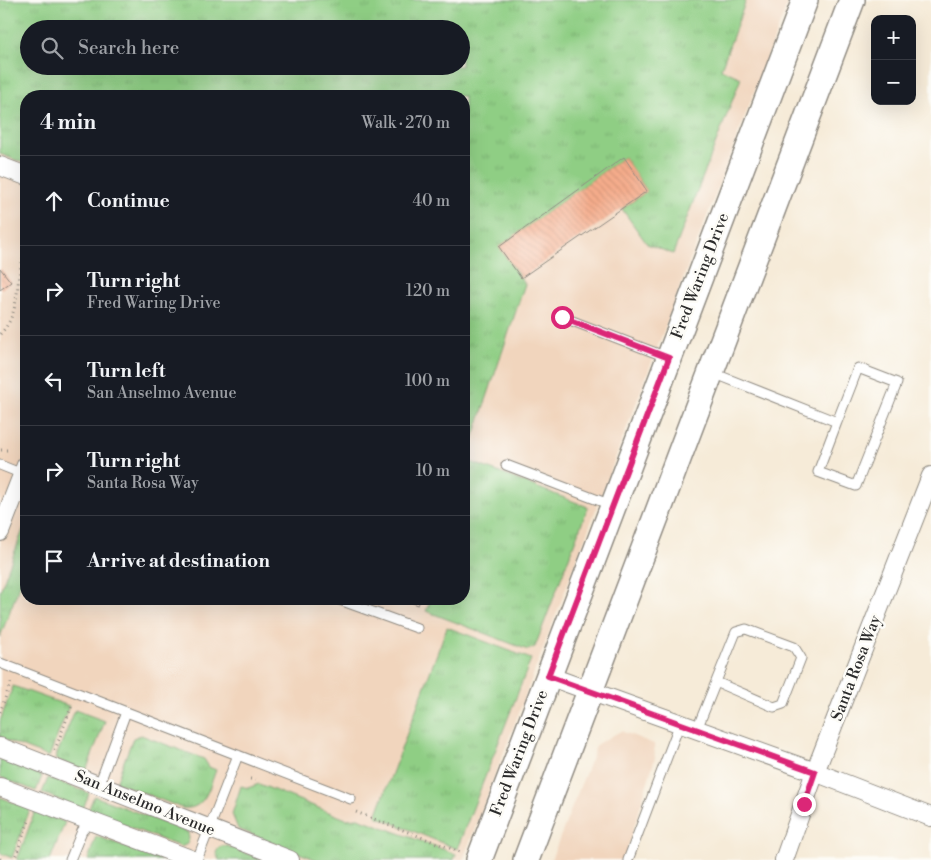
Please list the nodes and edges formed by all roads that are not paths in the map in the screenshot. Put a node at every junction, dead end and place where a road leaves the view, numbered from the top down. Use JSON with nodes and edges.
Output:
{"nodes":[{"id":1,"x":805,"y":0,"type":"edge"},
{"id":2,"x":852,"y":0,"type":"edge"},
{"id":3,"x":0,"y":166,"type":"edge"},
{"id":4,"x":20,"y":174,"type":"edge"},
{"id":5,"x":562,"y":317,"type":"dead end"},
{"id":6,"x":669,"y":358,"type":"junction"},
{"id":7,"x":711,"y":372,"type":"junction"},
{"id":8,"x":838,"y":422,"type":"junction"},
{"id":9,"x":0,"y":465,"type":"edge"},
{"id":10,"x":506,"y":465,"type":"dead end"},
{"id":11,"x":20,"y":470,"type":"edge"},
{"id":12,"x":931,"y":476,"type":"edge"},
{"id":13,"x":20,"y":483,"type":"edge"},
{"id":14,"x":613,"y":506,"type":"junction"},
{"id":15,"x":0,"y":532,"type":"edge"},
{"id":16,"x":354,"y":605,"type":"edge"},
{"id":17,"x":417,"y":628,"type":"dead end"},
{"id":18,"x":0,"y":663,"type":"edge"},
{"id":19,"x":548,"y":676,"type":"junction"},
{"id":20,"x":716,"y":682,"type":"junction"},
{"id":21,"x":590,"y":692,"type":"junction"},
{"id":22,"x":126,"y":712,"type":"junction"},
{"id":23,"x":680,"y":723,"type":"junction"},
{"id":24,"x":696,"y":729,"type":"junction"},
{"id":25,"x":0,"y":747,"type":"edge"},
{"id":26,"x":238,"y":755,"type":"junction"},
{"id":27,"x":815,"y":772,"type":"junction"},
{"id":28,"x":99,"y":785,"type":"junction"},
{"id":29,"x":0,"y":787,"type":"edge"},
{"id":30,"x":351,"y":799,"type":"dead end"},
{"id":31,"x":931,"y":817,"type":"edge"},
{"id":32,"x":90,"y":822,"type":"junction"},
{"id":33,"x":209,"y":829,"type":"junction"},
{"id":34,"x":470,"y":856,"type":"edge"},
{"id":35,"x":70,"y":860,"type":"edge"},
{"id":36,"x":193,"y":860,"type":"edge"},
{"id":37,"x":197,"y":860,"type":"edge"},
{"id":38,"x":290,"y":860,"type":"edge"},
{"id":39,"x":526,"y":860,"type":"edge"},
{"id":40,"x":628,"y":860,"type":"edge"},
{"id":41,"x":784,"y":860,"type":"edge"}],
"edges":[{"from":1,"to":6,"type":"main road","name":"Fred Waring Drive"},
{"from":2,"to":7,"type":"main road"},
{"from":3,"to":4,"type":"street"},
{"from":5,"to":6,"type":"lane"},
{"from":6,"to":14,"type":"main road","name":"Fred Waring Drive"},
{"from":7,"to":8,"type":"lane"},
{"from":7,"to":21,"type":"main road"},
{"from":8,"to":8,"type":"lane"},
{"from":9,"to":11,"type":"lane"},
{"from":10,"to":14,"type":"lane"},
{"from":12,"to":27,"type":"street","name":"Santa Rosa Way"},
{"from":13,"to":15,"type":"street"},
{"from":14,"to":19,"type":"main road","name":"Fred Waring Drive"},
{"from":16,"to":17,"type":"lane"},
{"from":18,"to":22,"type":"lane"},
{"from":19,"to":21,"type":"street"},
{"from":19,"to":34,"type":"main road","name":"Fred Waring Drive"},
{"from":20,"to":20,"type":"lane"},
{"from":20,"to":24,"type":"lane"},
{"from":21,"to":23,"type":"street"},
{"from":21,"to":39,"type":"main road"},
{"from":22,"to":26,"type":"lane"},
{"from":22,"to":28,"type":"lane"},
{"from":23,"to":24,"type":"street"},
{"from":23,"to":40,"type":"lane"},
{"from":24,"to":27,"type":"street"},
{"from":25,"to":28,"type":"street","name":"San Anselmo Avenue"},
{"from":26,"to":30,"type":"lane"},
{"from":26,"to":33,"type":"lane"},
{"from":27,"to":31,"type":"street"},
{"from":27,"to":41,"type":"street","name":"Santa Rosa Way"},
{"from":28,"to":33,"type":"street","name":"San Anselmo Avenue"},
{"from":29,"to":32,"type":"street"},
{"from":32,"to":35,"type":"lane"},
{"from":32,"to":36,"type":"street"},
{"from":33,"to":37,"type":"lane"},
{"from":33,"to":38,"type":"street","name":"San Anselmo Avenue"}]}
